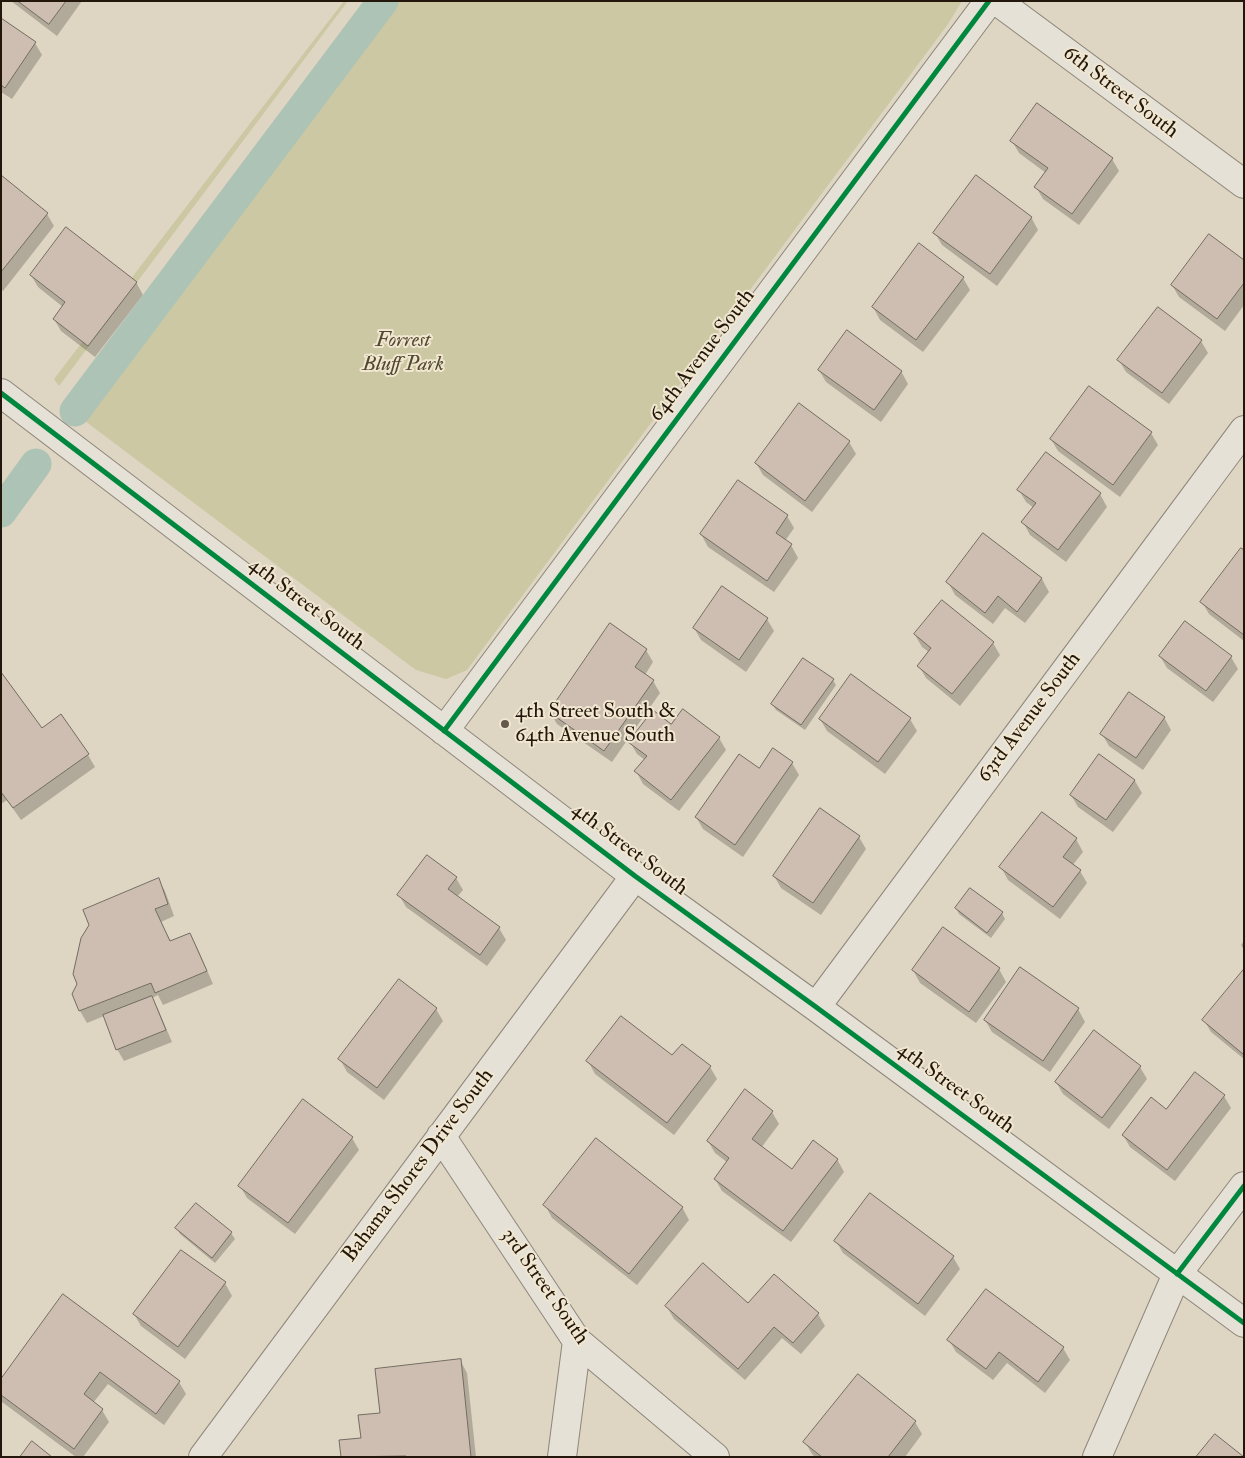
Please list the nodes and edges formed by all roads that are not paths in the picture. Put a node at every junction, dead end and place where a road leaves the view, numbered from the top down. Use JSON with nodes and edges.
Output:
{"nodes":[{"id":1,"x":988,"y":1,"type":"edge"},
{"id":2,"x":997,"y":1,"type":"edge"},
{"id":3,"x":1244,"y":184,"type":"edge"},
{"id":4,"x":1,"y":393,"type":"edge"},
{"id":5,"x":1244,"y":430,"type":"edge"},
{"id":6,"x":444,"y":731,"type":"junction"},
{"id":7,"x":635,"y":876,"type":"junction"},
{"id":8,"x":816,"y":1007,"type":"junction"},
{"id":9,"x":441,"y":1136,"type":"junction"},
{"id":10,"x":1244,"y":1186,"type":"edge"},
{"id":11,"x":1177,"y":1274,"type":"junction"},
{"id":12,"x":1244,"y":1322,"type":"edge"},
{"id":13,"x":577,"y":1341,"type":"junction"},
{"id":14,"x":203,"y":1457,"type":"edge"},
{"id":15,"x":562,"y":1457,"type":"edge"},
{"id":16,"x":715,"y":1457,"type":"edge"},
{"id":17,"x":1097,"y":1457,"type":"edge"}],
"edges":[{"from":1,"to":6,"type":"street","name":"64th Avenue South"},
{"from":2,"to":3,"type":"street","name":"6th Street South"},
{"from":4,"to":6,"type":"street","name":"4th Street South"},
{"from":5,"to":8,"type":"street","name":"63rd Avenue South"},
{"from":6,"to":7,"type":"street","name":"4th Street South"},
{"from":7,"to":8,"type":"street","name":"4th Street South"},
{"from":7,"to":9,"type":"street","name":"Bahama Shores Drive South"},
{"from":8,"to":11,"type":"street","name":"4th Street South"},
{"from":9,"to":13,"type":"street","name":"3rd Street South"},
{"from":9,"to":14,"type":"street","name":"Bahama Shores Drive South"},
{"from":10,"to":11,"type":"street"},
{"from":11,"to":12,"type":"street","name":"4th Street South"},
{"from":11,"to":17,"type":"street"},
{"from":13,"to":15,"type":"street"},
{"from":13,"to":16,"type":"street","name":"3rd Street South"}]}
